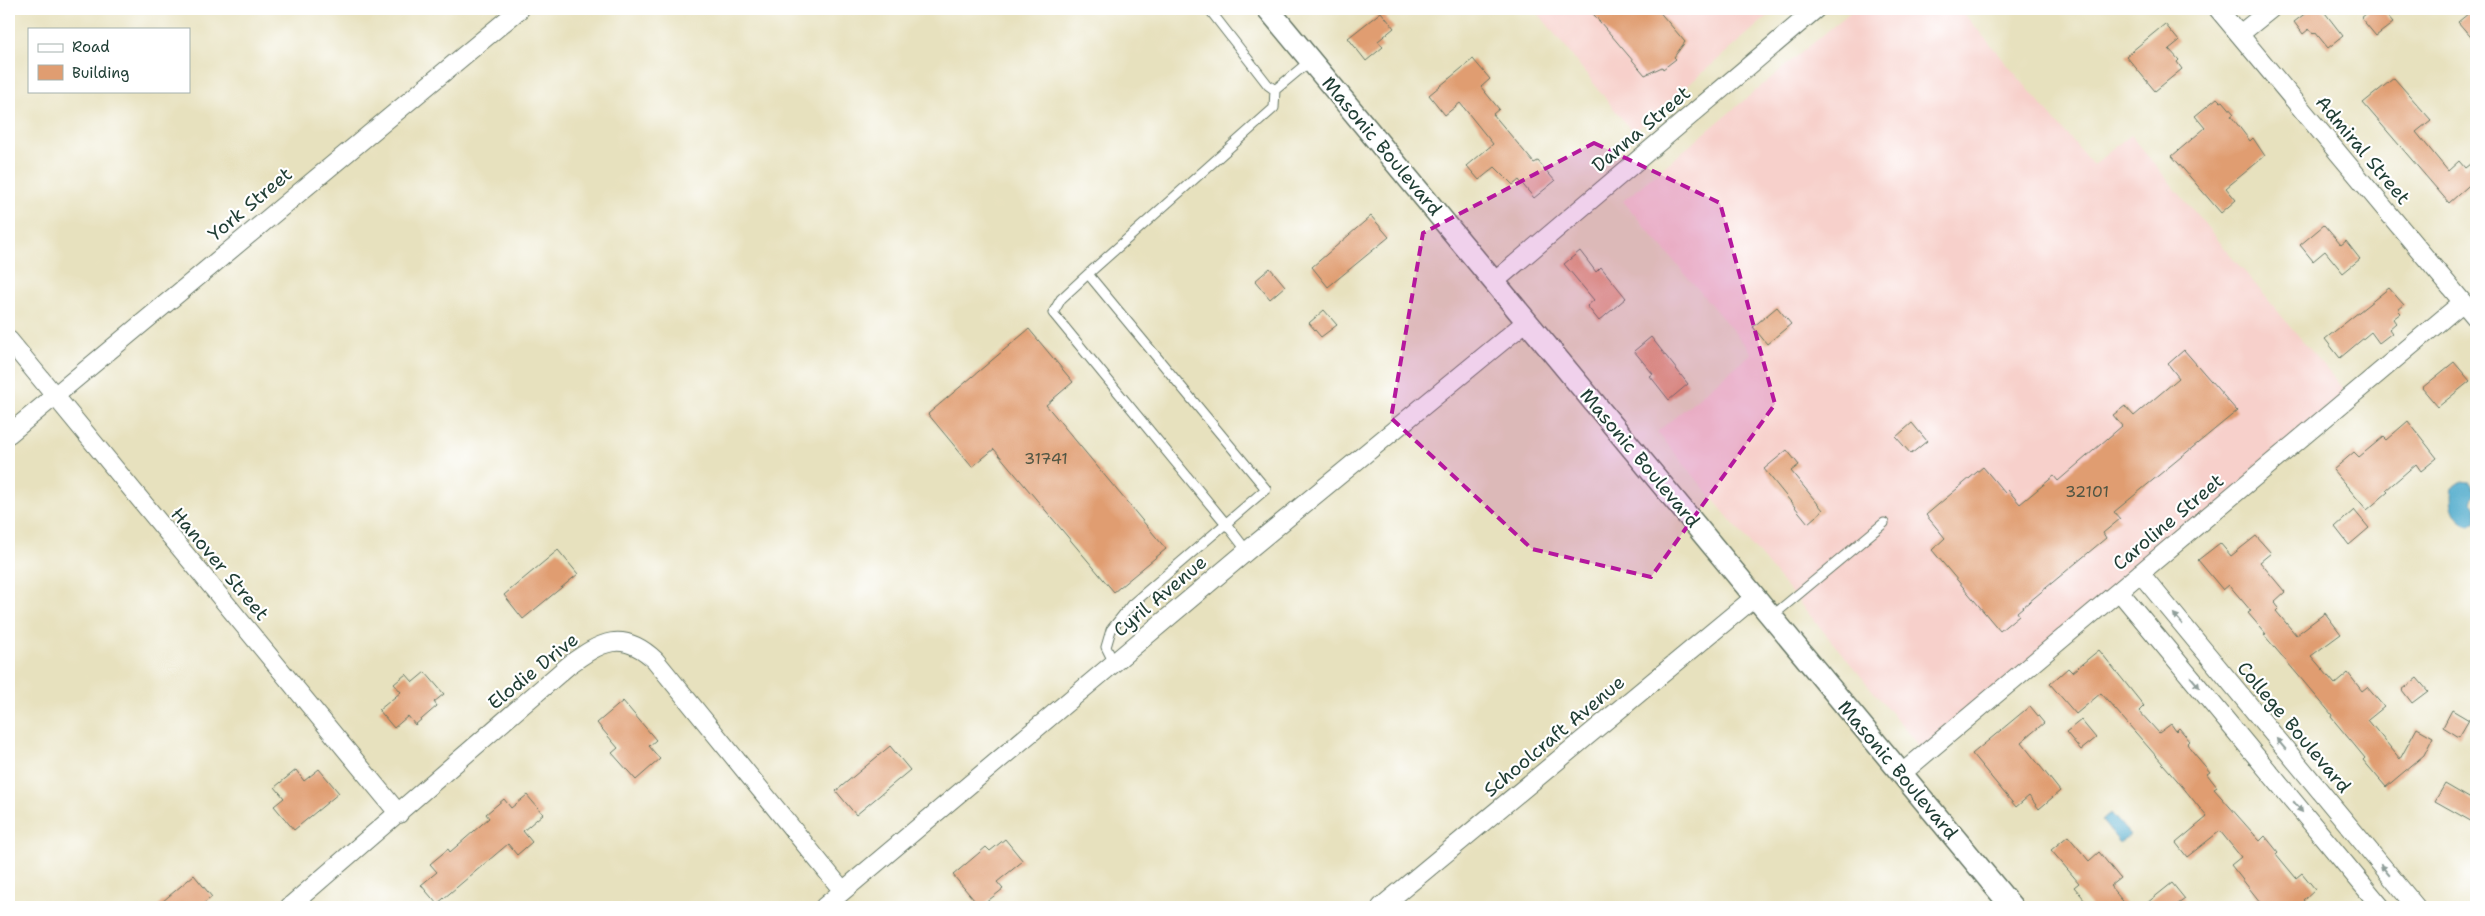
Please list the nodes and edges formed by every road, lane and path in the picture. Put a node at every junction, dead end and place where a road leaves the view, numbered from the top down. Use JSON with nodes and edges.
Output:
{"nodes":[{"id":1,"x":520,"y":9,"type":"edge"},
{"id":2,"x":1209,"y":9,"type":"edge"},
{"id":3,"x":1268,"y":9,"type":"edge"},
{"id":4,"x":1816,"y":9,"type":"edge"},
{"id":5,"x":2218,"y":9,"type":"edge"},
{"id":6,"x":2271,"y":9,"type":"edge"},
{"id":7,"x":2240,"y":34,"type":"junction"},
{"id":8,"x":1311,"y":60,"type":"junction"},
{"id":9,"x":1275,"y":90,"type":"junction"},
{"id":10,"x":1088,"y":274,"type":"junction"},
{"id":11,"x":1494,"y":282,"type":"junction"},
{"id":12,"x":2463,"y":302,"type":"junction"},
{"id":13,"x":2476,"y":318,"type":"edge"},
{"id":14,"x":1526,"y":321,"type":"junction"},
{"id":15,"x":9,"y":340,"type":"edge"},
{"id":16,"x":54,"y":396,"type":"junction"},
{"id":17,"x":9,"y":434,"type":"edge"},
{"id":18,"x":1884,"y":524,"type":"dead end"},
{"id":19,"x":1226,"y":525,"type":"junction"},
{"id":20,"x":1247,"y":551,"type":"junction"},
{"id":21,"x":2140,"y":573,"type":"junction"},
{"id":22,"x":2119,"y":591,"type":"junction"},
{"id":23,"x":1755,"y":597,"type":"junction"},
{"id":24,"x":1771,"y":617,"type":"junction"},
{"id":25,"x":1114,"y":663,"type":"junction"},
{"id":26,"x":1901,"y":774,"type":"junction"},
{"id":27,"x":399,"y":814,"type":"junction"},
{"id":28,"x":843,"y":891,"type":"junction"},
{"id":29,"x":289,"y":907,"type":"edge"},
{"id":30,"x":824,"y":907,"type":"edge"},
{"id":31,"x":1381,"y":907,"type":"edge"},
{"id":32,"x":2012,"y":907,"type":"edge"},
{"id":33,"x":2381,"y":907,"type":"edge"},
{"id":34,"x":2416,"y":907,"type":"edge"}],
"edges":[{"from":1,"to":16,"type":"street","name":"York Street"},
{"from":2,"to":9,"type":"lane"},
{"from":3,"to":8,"type":"street","name":"Masonic Boulevard"},
{"from":4,"to":11,"type":"street","name":"Danna Street"},
{"from":5,"to":7,"type":"street","name":"Admiral Street"},
{"from":6,"to":7,"type":"street"},
{"from":7,"to":12,"type":"street","name":"Admiral Street"},
{"from":8,"to":9,"type":"lane"},
{"from":8,"to":11,"type":"street","name":"Masonic Boulevard"},
{"from":9,"to":10,"type":"lane"},
{"from":10,"to":19,"type":"lane"},
{"from":10,"to":19,"type":"lane"},
{"from":11,"to":14,"type":"street","name":"Masonic Boulevard"},
{"from":12,"to":13,"type":"street","name":"Admiral Street"},
{"from":12,"to":21,"type":"street","name":"Caroline Street"},
{"from":14,"to":20,"type":"street","name":"Cyril Avenue"},
{"from":14,"to":23,"type":"street","name":"Masonic Boulevard"},
{"from":15,"to":16,"type":"street","name":"Hanover Street"},
{"from":16,"to":17,"type":"street","name":"York Street"},
{"from":16,"to":27,"type":"street","name":"Hanover Street"},
{"from":18,"to":24,"type":"lane"},
{"from":19,"to":20,"type":"lane"},
{"from":19,"to":25,"type":"lane"},
{"from":20,"to":25,"type":"street","name":"Cyril Avenue"},
{"from":21,"to":22,"type":"street","name":"Caroline Street"},
{"from":34,"to":21,"type":"street","name":"College Boulevard","one_way":true},
{"from":22,"to":26,"type":"street","name":"Caroline Street"},
{"from":22,"to":33,"type":"street","one_way":true},
{"from":23,"to":24,"type":"street","name":"Masonic Boulevard"},
{"from":23,"to":31,"type":"street","name":"Schoolcraft Avenue"},
{"from":24,"to":26,"type":"street","name":"Masonic Boulevard"},
{"from":25,"to":28,"type":"street","name":"Cyril Avenue"},
{"from":26,"to":32,"type":"street","name":"Masonic Boulevard"},
{"from":27,"to":28,"type":"street","name":"Elodie Drive"},
{"from":27,"to":29,"type":"street","name":"Elodie Drive"},
{"from":28,"to":30,"type":"street","name":"Cyril Avenue"}]}
